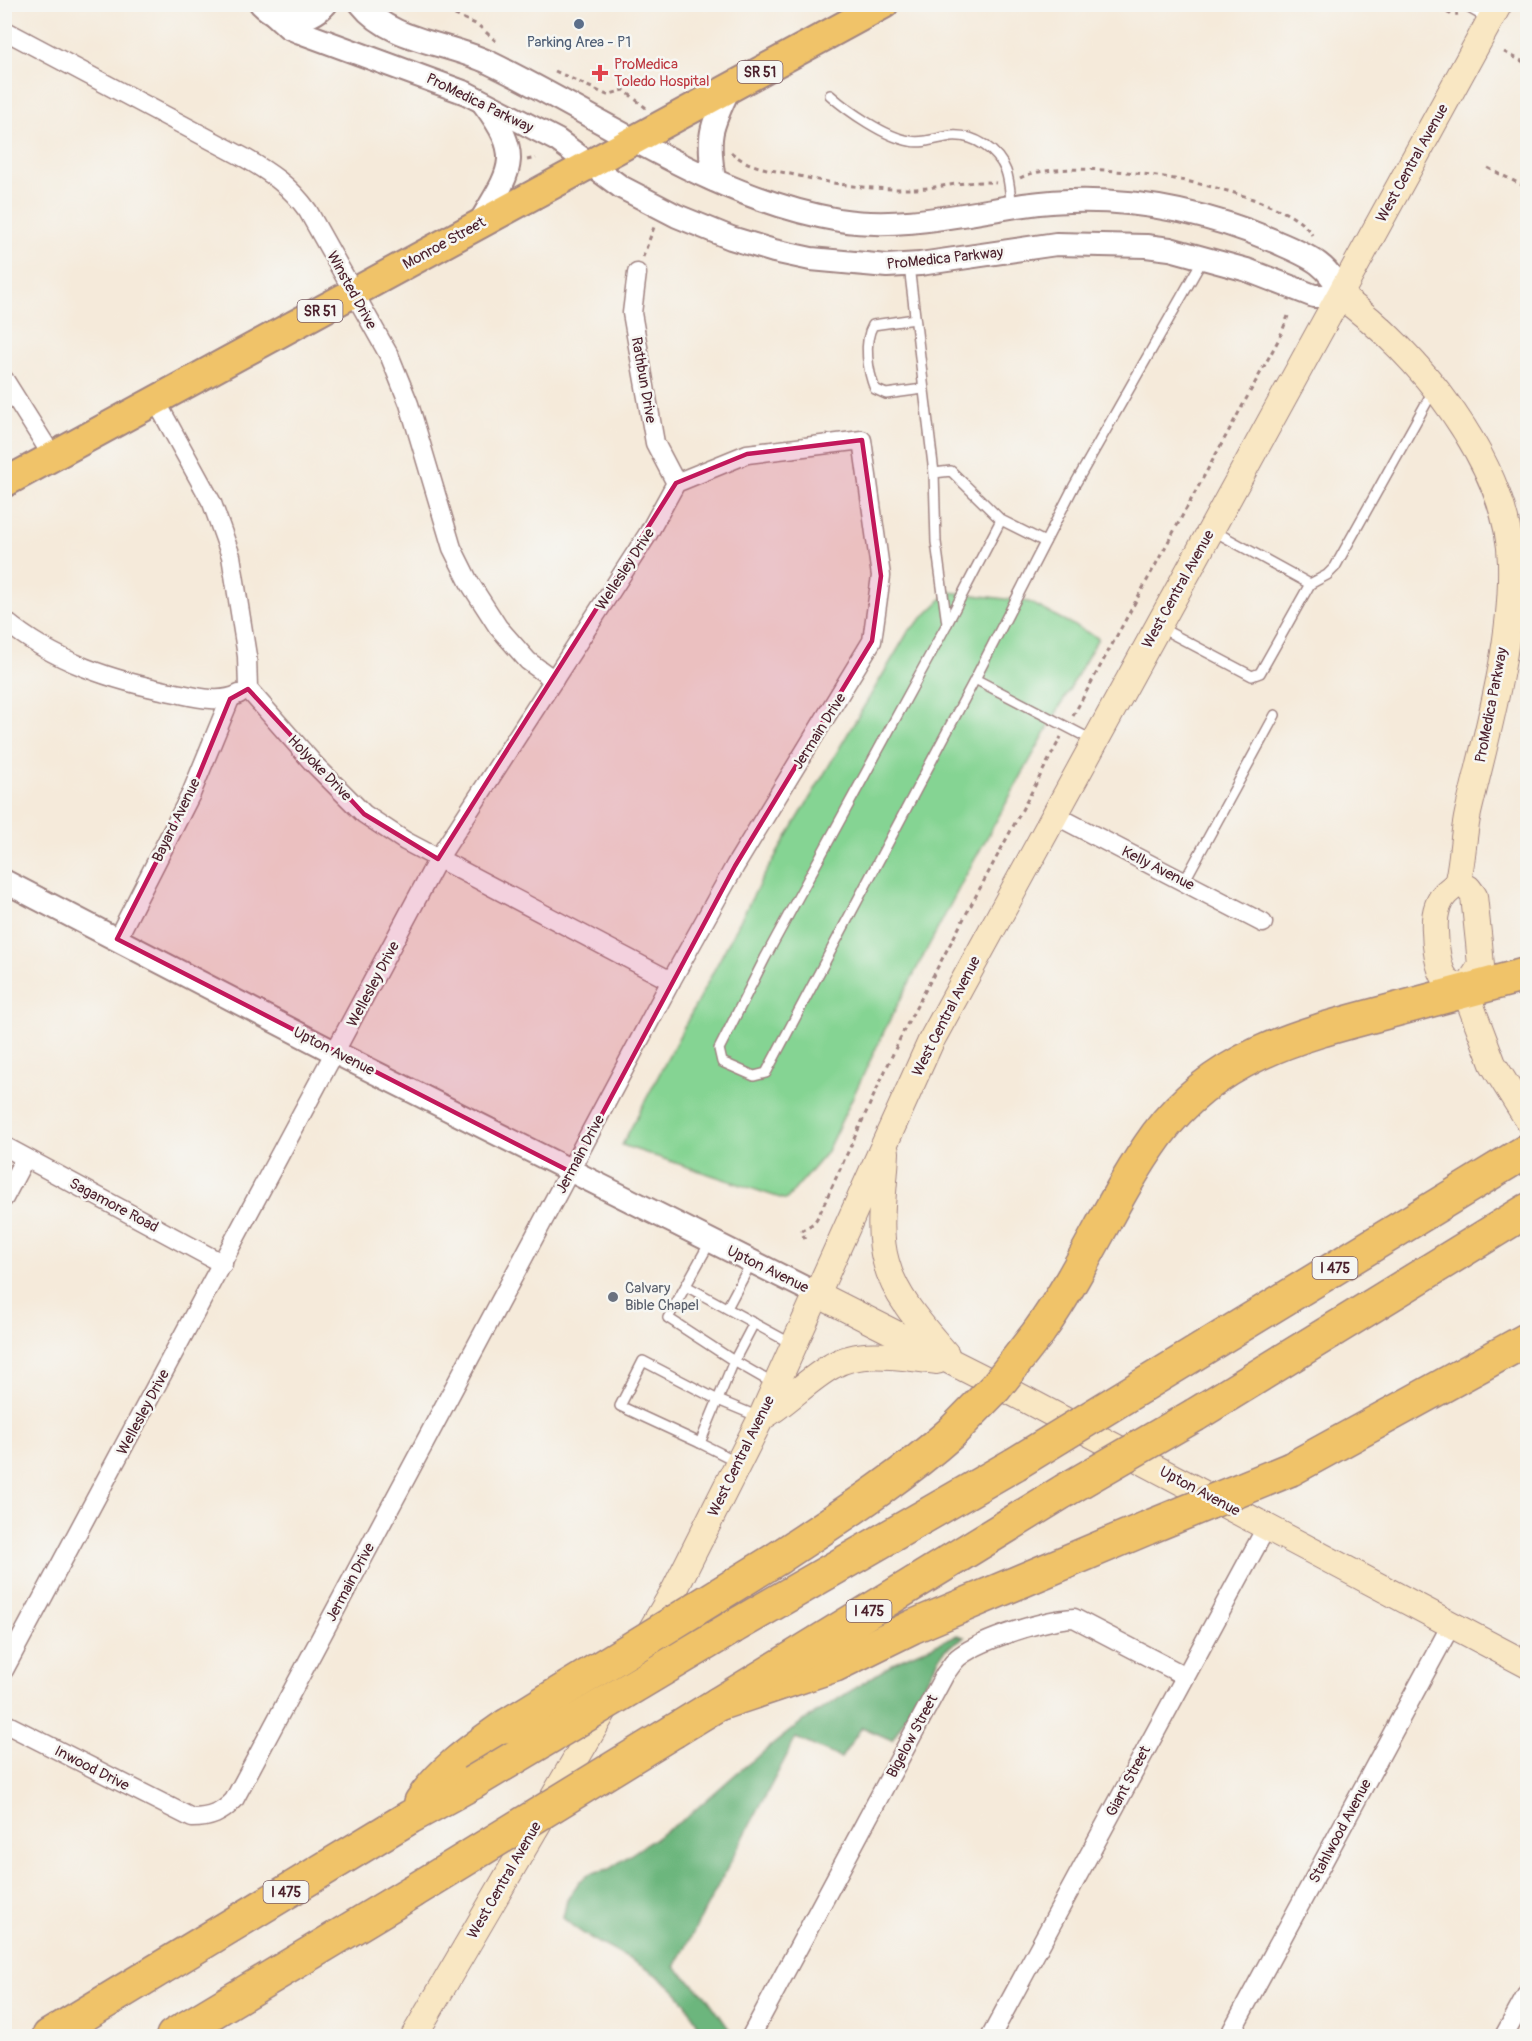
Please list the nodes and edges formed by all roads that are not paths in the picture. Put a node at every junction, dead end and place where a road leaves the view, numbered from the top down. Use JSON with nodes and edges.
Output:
{"nodes":[{"id":1,"x":326,"y":4,"type":"edge"},
{"id":2,"x":361,"y":4,"type":"edge"},
{"id":3,"x":884,"y":4,"type":"edge"},
{"id":4,"x":268,"y":10,"type":"edge"},
{"id":5,"x":1480,"y":10,"type":"edge"},
{"id":6,"x":4,"y":30,"type":"edge"},
{"id":7,"x":729,"y":89,"type":"junction"},
{"id":8,"x":830,"y":95,"type":"dead end"},
{"id":9,"x":481,"y":101,"type":"junction"},
{"id":10,"x":636,"y":140,"type":"junction"},
{"id":11,"x":591,"y":165,"type":"junction"},
{"id":12,"x":714,"y":180,"type":"junction"},
{"id":13,"x":1012,"y":207,"type":"junction"},
{"id":14,"x":480,"y":222,"type":"junction"},
{"id":15,"x":1203,"y":257,"type":"junction"},
{"id":16,"x":908,"y":265,"type":"junction"},
{"id":17,"x":637,"y":273,"type":"road end"},
{"id":18,"x":353,"y":294,"type":"junction"},
{"id":19,"x":1340,"y":296,"type":"junction"},
{"id":20,"x":915,"y":319,"type":"junction"},
{"id":21,"x":4,"y":379,"type":"edge"},
{"id":22,"x":923,"y":389,"type":"junction"},
{"id":23,"x":1434,"y":389,"type":"junction"},
{"id":24,"x":156,"y":401,"type":"junction"},
{"id":25,"x":53,"y":457,"type":"junction"},
{"id":26,"x":934,"y":473,"type":"junction"},
{"id":27,"x":4,"y":483,"type":"edge"},
{"id":28,"x":676,"y":483,"type":"junction"},
{"id":29,"x":1001,"y":520,"type":"junction"},
{"id":30,"x":1211,"y":530,"type":"junction"},
{"id":31,"x":1045,"y":542,"type":"junction"},
{"id":32,"x":1310,"y":584,"type":"junction"},
{"id":33,"x":4,"y":620,"type":"edge"},
{"id":34,"x":946,"y":624,"type":"junction"},
{"id":35,"x":1158,"y":626,"type":"junction"},
{"id":36,"x":975,"y":678,"type":"junction"},
{"id":37,"x":554,"y":680,"type":"junction"},
{"id":38,"x":248,"y":689,"type":"junction"},
{"id":39,"x":230,"y":699,"type":"junction"},
{"id":40,"x":1275,"y":715,"type":"dead end"},
{"id":41,"x":1094,"y":741,"type":"junction"},
{"id":42,"x":1053,"y":814,"type":"junction"},
{"id":43,"x":438,"y":859,"type":"junction"},
{"id":44,"x":4,"y":881,"type":"edge"},
{"id":45,"x":1184,"y":882,"type":"junction"},
{"id":46,"x":1457,"y":883,"type":"junction"},
{"id":47,"x":1263,"y":923,"type":"dead end"},
{"id":48,"x":117,"y":939,"type":"junction"},
{"id":49,"x":1527,"y":974,"type":"edge"},
{"id":50,"x":671,"y":981,"type":"junction"},
{"id":51,"x":1465,"y":990,"type":"junction"},
{"id":52,"x":336,"y":1053,"type":"junction"},
{"id":53,"x":1527,"y":1120,"type":"edge"},
{"id":54,"x":887,"y":1137,"type":"junction"},
{"id":55,"x":4,"y":1146,"type":"edge"},
{"id":56,"x":1527,"y":1150,"type":"edge"},
{"id":57,"x":25,"y":1158,"type":"junction"},
{"id":58,"x":571,"y":1172,"type":"junction"},
{"id":59,"x":4,"y":1198,"type":"edge"},
{"id":60,"x":1527,"y":1210,"type":"edge"},
{"id":61,"x":710,"y":1241,"type":"junction"},
{"id":62,"x":752,"y":1261,"type":"junction"},
{"id":63,"x":223,"y":1264,"type":"junction"},
{"id":64,"x":686,"y":1286,"type":"junction"},
{"id":65,"x":817,"y":1294,"type":"junction"},
{"id":66,"x":727,"y":1308,"type":"junction"},
{"id":67,"x":754,"y":1323,"type":"junction"},
{"id":68,"x":1527,"y":1340,"type":"edge"},
{"id":69,"x":794,"y":1346,"type":"junction"},
{"id":70,"x":734,"y":1361,"type":"junction"},
{"id":71,"x":954,"y":1363,"type":"junction"},
{"id":72,"x":776,"y":1385,"type":"junction"},
{"id":73,"x":718,"y":1400,"type":"junction"},
{"id":74,"x":761,"y":1418,"type":"junction"},
{"id":75,"x":700,"y":1443,"type":"junction"},
{"id":76,"x":739,"y":1463,"type":"junction"},
{"id":77,"x":1267,"y":1526,"type":"junction"},
{"id":78,"x":1451,"y":1625,"type":"junction"},
{"id":79,"x":26,"y":1629,"type":"junction"},
{"id":80,"x":4,"y":1638,"type":"edge"},
{"id":81,"x":1527,"y":1665,"type":"edge"},
{"id":82,"x":4,"y":1670,"type":"edge"},
{"id":83,"x":1185,"y":1676,"type":"junction"},
{"id":84,"x":718,"y":1704,"type":"junction"},
{"id":85,"x":4,"y":1723,"type":"edge"},
{"id":86,"x":180,"y":1813,"type":"joint"},
{"id":87,"x":410,"y":1817,"type":"junction"},
{"id":88,"x":1527,"y":1992,"type":"edge"},
{"id":89,"x":49,"y":2037,"type":"edge"},
{"id":90,"x":173,"y":2037,"type":"edge"},
{"id":91,"x":414,"y":2037,"type":"edge"},
{"id":92,"x":751,"y":2037,"type":"edge"},
{"id":93,"x":991,"y":2037,"type":"edge"},
{"id":94,"x":1229,"y":2037,"type":"edge"},
{"id":95,"x":1504,"y":2037,"type":"edge"}],
"edges":[{"from":1,"to":4,"type":"street"},
{"from":2,"to":10,"type":"street","name":"ProMedica Parkway"},
{"from":3,"to":7,"type":"main road","name":"Monroe Street","number":"SR 51"},
{"from":4,"to":9,"type":"street","name":"ProMedica Parkway"},
{"from":5,"to":19,"type":"main road","name":"West Central Avenue"},
{"from":6,"to":18,"type":"street","name":"Winsted Drive"},
{"from":7,"to":10,"type":"main road","name":"Monroe Street","number":"SR 51"},
{"from":7,"to":12,"type":"street"},
{"from":8,"to":13,"type":"lane"},
{"from":9,"to":11,"type":"street","name":"ProMedica Parkway"},
{"from":9,"to":14,"type":"street"},
{"from":10,"to":11,"type":"main road","name":"Monroe Street","number":"SR 51"},
{"from":10,"to":12,"type":"street","name":"ProMedica Parkway"},
{"from":11,"to":14,"type":"main road","name":"Monroe Street","number":"SR 51"},
{"from":11,"to":16,"type":"street","name":"ProMedica Parkway"},
{"from":12,"to":13,"type":"street","name":"ProMedica Parkway"},
{"from":13,"to":19,"type":"street","name":"ProMedica Parkway"},
{"from":14,"to":18,"type":"main road","name":"Monroe Street","number":"SR 51"},
{"from":15,"to":16,"type":"street","name":"ProMedica Parkway"},
{"from":15,"to":19,"type":"street","name":"ProMedica Parkway"},
{"from":15,"to":31,"type":"lane"},
{"from":16,"to":20,"type":"lane"},
{"from":17,"to":28,"type":"street","name":"Rathbun Drive"},
{"from":18,"to":24,"type":"main road","name":"Monroe Street","number":"SR 51"},
{"from":18,"to":37,"type":"street","name":"Winsted Drive"},
{"from":19,"to":23,"type":"main road","name":"ProMedica Parkway"},
{"from":19,"to":30,"type":"main road","name":"West Central Avenue"},
{"from":20,"to":22,"type":"lane"},
{"from":20,"to":22,"type":"lane"},
{"from":21,"to":25,"type":"street"},
{"from":22,"to":26,"type":"lane"},
{"from":23,"to":32,"type":"lane"},
{"from":23,"to":46,"type":"main road","name":"ProMedica Parkway"},
{"from":24,"to":25,"type":"main road","name":"Monroe Street","number":"SR 51"},
{"from":24,"to":38,"type":"street"},
{"from":25,"to":27,"type":"main road","name":"Monroe Street","number":"SR 51"},
{"from":26,"to":29,"type":"lane"},
{"from":26,"to":34,"type":"lane"},
{"from":28,"to":37,"type":"street","name":"Wellesley Drive"},
{"from":28,"to":50,"type":"street","name":"Jermain Drive"},
{"from":29,"to":31,"type":"lane"},
{"from":29,"to":34,"type":"lane"},
{"from":30,"to":32,"type":"lane"},
{"from":30,"to":35,"type":"main road","name":"West Central Avenue"},
{"from":31,"to":36,"type":"lane"},
{"from":32,"to":35,"type":"lane"},
{"from":33,"to":39,"type":"street"},
{"from":34,"to":36,"type":"lane"},
{"from":35,"to":41,"type":"main road","name":"West Central Avenue"},
{"from":36,"to":41,"type":"lane"},
{"from":37,"to":43,"type":"street","name":"Wellesley Drive"},
{"from":38,"to":39,"type":"street"},
{"from":38,"to":43,"type":"street","name":"Holyoke Drive"},
{"from":39,"to":48,"type":"street","name":"Bayard Avenue"},
{"from":40,"to":45,"type":"lane"},
{"from":41,"to":42,"type":"main road","name":"West Central Avenue"},
{"from":42,"to":45,"type":"street","name":"Kelly Avenue"},
{"from":42,"to":54,"type":"main road","name":"West Central Avenue"},
{"from":43,"to":50,"type":"street","name":"Holyoke Drive"},
{"from":43,"to":52,"type":"street","name":"Wellesley Drive"},
{"from":44,"to":48,"type":"street","name":"Upton Avenue"},
{"from":45,"to":47,"type":"street","name":"Kelly Avenue"},
{"from":46,"to":51,"type":"main road"},
{"from":46,"to":51,"type":"main road"},
{"from":48,"to":52,"type":"street","name":"Upton Avenue"},
{"from":49,"to":51,"type":"highway"},
{"from":50,"to":58,"type":"street","name":"Jermain Drive"},
{"from":51,"to":53,"type":"main road"},
{"from":51,"to":87,"type":"highway","bridge":true},
{"from":52,"to":58,"type":"street","name":"Upton Avenue"},
{"from":52,"to":63,"type":"street","name":"Wellesley Drive"},
{"from":54,"to":65,"type":"main road","name":"West Central Avenue"},
{"from":54,"to":71,"type":"main road"},
{"from":55,"to":57,"type":"street","name":"Sagamore Road"},
{"from":56,"to":87,"type":"highway","number":"I 475","bridge":true},
{"from":57,"to":59,"type":"street"},
{"from":57,"to":63,"type":"street","name":"Sagamore Road"},
{"from":58,"to":61,"type":"street","name":"Upton Avenue"},
{"from":58,"to":86,"type":"street","name":"Jermain Drive"},
{"from":60,"to":84,"type":"highway","number":"I 475","bridge":true},
{"from":61,"to":62,"type":"street","name":"Upton Avenue"},
{"from":61,"to":64,"type":"lane"},
{"from":62,"to":65,"type":"street","name":"Upton Avenue"},
{"from":62,"to":66,"type":"lane"},
{"from":63,"to":79,"type":"street","name":"Wellesley Drive"},
{"from":64,"to":66,"type":"lane"},
{"from":64,"to":70,"type":"lane"},
{"from":65,"to":69,"type":"main road","name":"West Central Avenue"},
{"from":65,"to":71,"type":"main road","name":"Upton Avenue"},
{"from":66,"to":67,"type":"lane"},
{"from":67,"to":69,"type":"lane"},
{"from":67,"to":70,"type":"lane"},
{"from":68,"to":84,"type":"highway","bridge":true},
{"from":69,"to":72,"type":"main road","name":"West Central Avenue"},
{"from":70,"to":72,"type":"lane"},
{"from":70,"to":73,"type":"lane"},
{"from":71,"to":74,"type":"main road"},
{"from":71,"to":77,"type":"main road","name":"Upton Avenue"},
{"from":72,"to":74,"type":"main road","name":"West Central Avenue"},
{"from":73,"to":74,"type":"lane"},
{"from":73,"to":75,"type":"lane"},
{"from":73,"to":75,"type":"lane"},
{"from":74,"to":76,"type":"main road","name":"West Central Avenue"},
{"from":75,"to":76,"type":"lane"},
{"from":76,"to":91,"type":"main road","name":"West Central Avenue"},
{"from":77,"to":78,"type":"main road","name":"Upton Avenue"},
{"from":77,"to":83,"type":"street","name":"Giant Street"},
{"from":78,"to":81,"type":"main road","name":"Upton Avenue"},
{"from":78,"to":94,"type":"street","name":"Stahlwood Avenue"},
{"from":79,"to":80,"type":"street"},
{"from":79,"to":82,"type":"street","name":"Wellesley Drive"},
{"from":83,"to":92,"type":"street","name":"Bigelow Street"},
{"from":83,"to":93,"type":"street","name":"Giant Street"},
{"from":84,"to":90,"type":"highway","number":"I 475","bridge":true},
{"from":85,"to":86,"type":"street","name":"Inwood Drive"},
{"from":87,"to":89,"type":"highway","number":"I 475"},
{"from":88,"to":95,"type":"street"}]}
